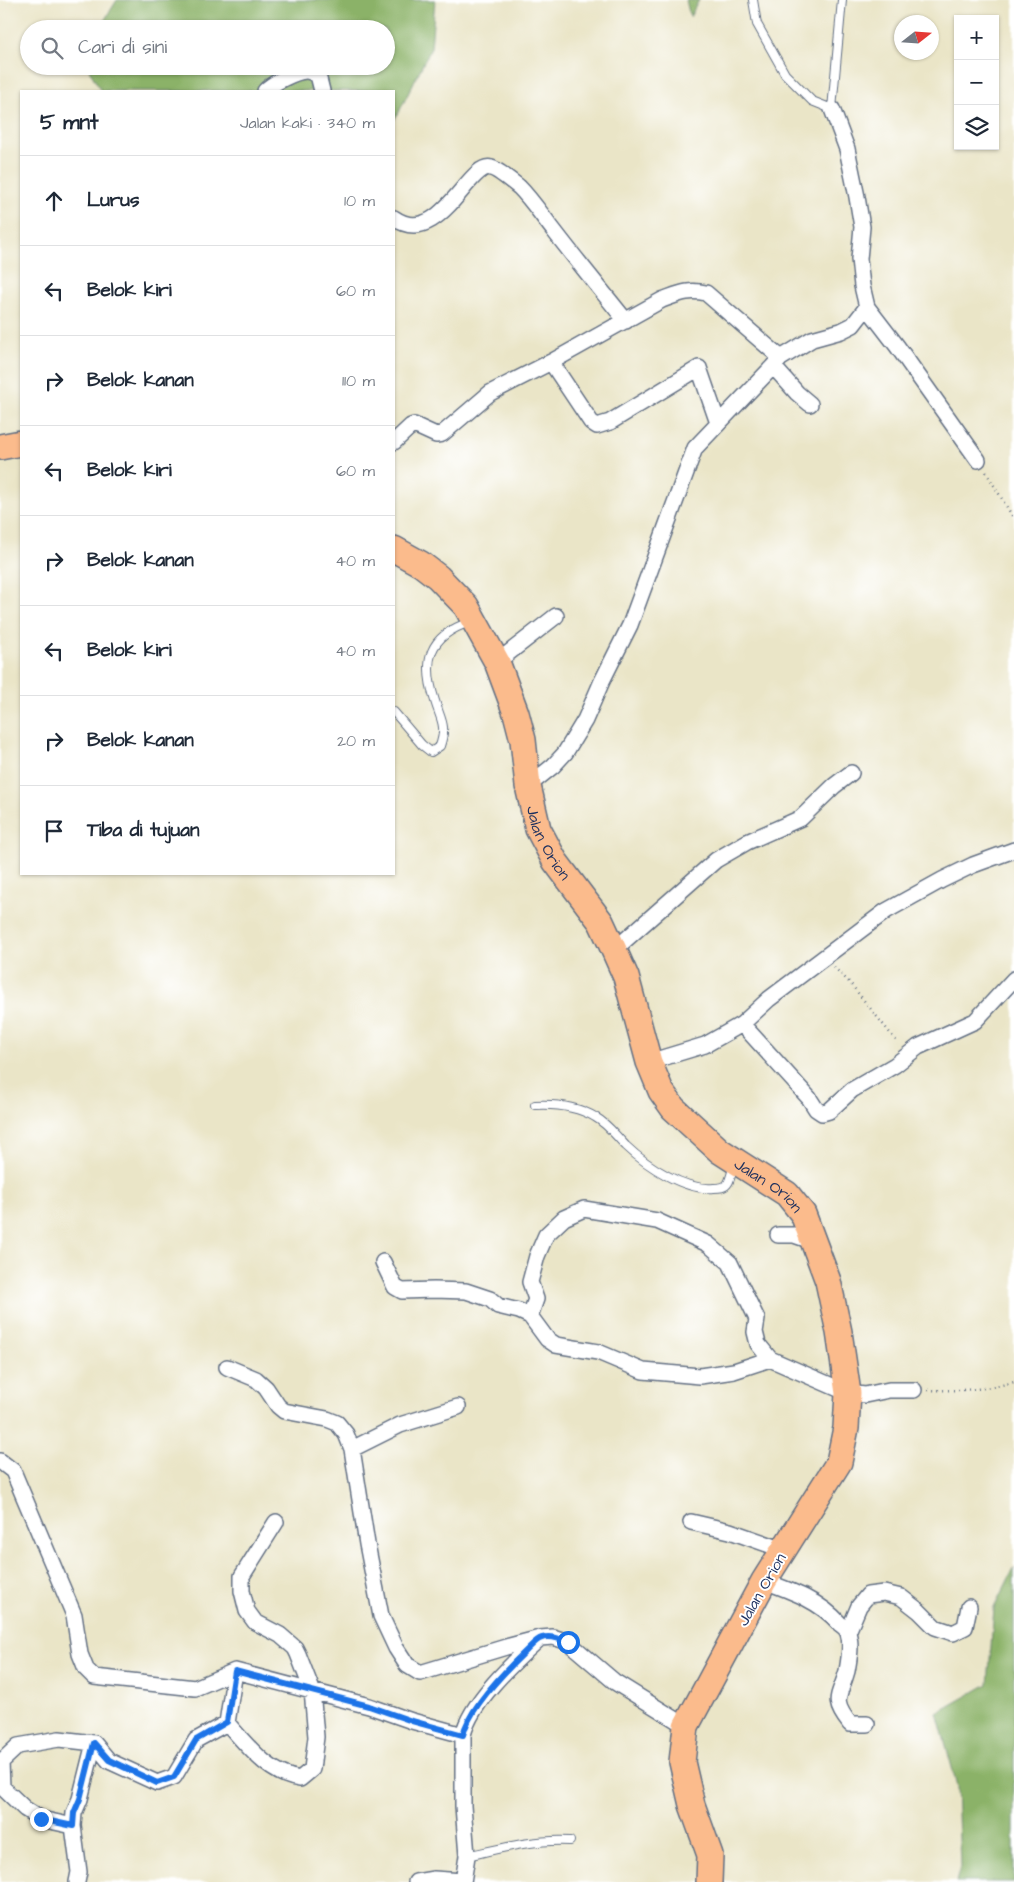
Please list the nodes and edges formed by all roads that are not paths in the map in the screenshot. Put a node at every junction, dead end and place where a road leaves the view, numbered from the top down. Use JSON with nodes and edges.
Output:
{"nodes":[{"id":1,"x":753,"y":0,"type":"edge"},
{"id":2,"x":842,"y":0,"type":"edge"},
{"id":3,"x":292,"y":75,"type":"edge"},
{"id":4,"x":316,"y":75,"type":"edge"},
{"id":5,"x":266,"y":90,"type":"edge"},
{"id":6,"x":322,"y":90,"type":"edge"},
{"id":7,"x":832,"y":109,"type":"junction"},
{"id":8,"x":395,"y":219,"type":"edge"},
{"id":9,"x":867,"y":307,"type":"junction"},
{"id":10,"x":626,"y":321,"type":"junction"},
{"id":11,"x":551,"y":362,"type":"junction"},
{"id":12,"x":777,"y":362,"type":"junction"},
{"id":13,"x":810,"y":404,"type":"dead end"},
{"id":14,"x":718,"y":423,"type":"junction"},
{"id":15,"x":395,"y":441,"type":"edge"},
{"id":16,"x":20,"y":443,"type":"edge"},
{"id":17,"x":0,"y":446,"type":"edge"},
{"id":18,"x":978,"y":460,"type":"road end"},
{"id":19,"x":395,"y":550,"type":"edge"},
{"id":20,"x":556,"y":616,"type":"dead end"},
{"id":21,"x":474,"y":620,"type":"junction"},
{"id":22,"x":497,"y":662,"type":"junction"},
{"id":23,"x":395,"y":713,"type":"edge"},
{"id":24,"x":851,"y":773,"type":"dead end"},
{"id":25,"x":528,"y":786,"type":"junction"},
{"id":26,"x":1014,"y":850,"type":"edge"},
{"id":27,"x":614,"y":950,"type":"junction"},
{"id":28,"x":1014,"y":979,"type":"edge"},
{"id":29,"x":742,"y":1024,"type":"junction"},
{"id":30,"x":649,"y":1062,"type":"junction"},
{"id":31,"x":536,"y":1105,"type":"dead end"},
{"id":32,"x":735,"y":1160,"type":"junction"},
{"id":33,"x":778,"y":1235,"type":"dead end"},
{"id":34,"x":814,"y":1242,"type":"junction"},
{"id":35,"x":383,"y":1262,"type":"dead end"},
{"id":36,"x":530,"y":1316,"type":"junction"},
{"id":37,"x":770,"y":1359,"type":"junction"},
{"id":38,"x":227,"y":1367,"type":"dead end"},
{"id":39,"x":914,"y":1390,"type":"road end"},
{"id":40,"x":848,"y":1393,"type":"junction"},
{"id":41,"x":458,"y":1407,"type":"dead end"},
{"id":42,"x":352,"y":1449,"type":"junction"},
{"id":43,"x":0,"y":1461,"type":"edge"},
{"id":44,"x":276,"y":1522,"type":"dead end"},
{"id":45,"x":690,"y":1522,"type":"dead end"},
{"id":46,"x":784,"y":1550,"type":"junction"},
{"id":47,"x":764,"y":1581,"type":"junction"},
{"id":48,"x":969,"y":1607,"type":"dead end"},
{"id":49,"x":848,"y":1632,"type":"junction"},
{"id":50,"x":540,"y":1638,"type":"junction"},
{"id":51,"x":235,"y":1671,"type":"junction"},
{"id":52,"x":312,"y":1690,"type":"junction"},
{"id":53,"x":227,"y":1722,"type":"junction"},
{"id":54,"x":867,"y":1724,"type":"dead end"},
{"id":55,"x":686,"y":1726,"type":"junction"},
{"id":56,"x":463,"y":1735,"type":"junction"},
{"id":57,"x":94,"y":1743,"type":"junction"},
{"id":58,"x":73,"y":1826,"type":"junction"},
{"id":59,"x":570,"y":1841,"type":"dead end"},
{"id":60,"x":467,"y":1856,"type":"junction"},
{"id":61,"x":463,"y":1881,"type":"edge"},
{"id":62,"x":77,"y":1882,"type":"edge"},
{"id":63,"x":416,"y":1882,"type":"edge"},
{"id":64,"x":709,"y":1882,"type":"edge"}],
"edges":[{"from":1,"to":7,"type":"lane"},
{"from":2,"to":7,"type":"lane"},
{"from":3,"to":5,"type":"street"},
{"from":4,"to":6,"type":"street"},
{"from":7,"to":9,"type":"street"},
{"from":8,"to":10,"type":"street"},
{"from":9,"to":12,"type":"street"},
{"from":9,"to":18,"type":"street"},
{"from":10,"to":11,"type":"street"},
{"from":10,"to":12,"type":"street"},
{"from":11,"to":14,"type":"street"},
{"from":11,"to":15,"type":"street"},
{"from":12,"to":13,"type":"street"},
{"from":12,"to":14,"type":"street"},
{"from":14,"to":25,"type":"street"},
{"from":16,"to":17,"type":"highway"},
{"from":19,"to":21,"type":"highway","name":"Jalan Orion"},
{"from":20,"to":22,"type":"street"},
{"from":21,"to":22,"type":"highway","name":"Jalan Orion"},
{"from":21,"to":23,"type":"lane"},
{"from":22,"to":25,"type":"highway","name":"Jalan Orion"},
{"from":24,"to":27,"type":"street"},
{"from":25,"to":27,"type":"highway","name":"Jalan Orion"},
{"from":26,"to":29,"type":"street"},
{"from":27,"to":30,"type":"highway","name":"Jalan Orion"},
{"from":28,"to":29,"type":"street"},
{"from":29,"to":30,"type":"street"},
{"from":30,"to":32,"type":"highway","name":"Jalan Orion"},
{"from":31,"to":32,"type":"lane"},
{"from":32,"to":34,"type":"highway","name":"Jalan Orion"},
{"from":33,"to":34,"type":"street"},
{"from":34,"to":40,"type":"highway","name":"Jalan Orion"},
{"from":35,"to":36,"type":"street"},
{"from":36,"to":37,"type":"street"},
{"from":36,"to":37,"type":"street"},
{"from":37,"to":40,"type":"street"},
{"from":38,"to":42,"type":"street"},
{"from":39,"to":40,"type":"street"},
{"from":40,"to":46,"type":"highway","name":"Jalan Orion"},
{"from":41,"to":42,"type":"street"},
{"from":42,"to":50,"type":"street"},
{"from":43,"to":51,"type":"street"},
{"from":44,"to":52,"type":"street"},
{"from":45,"to":46,"type":"street"},
{"from":46,"to":47,"type":"highway","name":"Jalan Orion"},
{"from":47,"to":49,"type":"street"},
{"from":47,"to":55,"type":"highway","name":"Jalan Orion"},
{"from":48,"to":49,"type":"street"},
{"from":49,"to":54,"type":"street"},
{"from":50,"to":55,"type":"street"},
{"from":50,"to":56,"type":"street"},
{"from":51,"to":52,"type":"street"},
{"from":51,"to":53,"type":"street"},
{"from":52,"to":53,"type":"street"},
{"from":52,"to":56,"type":"street"},
{"from":53,"to":57,"type":"street"},
{"from":55,"to":64,"type":"highway","name":"Jalan Orion"},
{"from":56,"to":60,"type":"street"},
{"from":57,"to":58,"type":"street"},
{"from":57,"to":58,"type":"street"},
{"from":58,"to":62,"type":"street"},
{"from":59,"to":60,"type":"lane"},
{"from":60,"to":61,"type":"street"},
{"from":61,"to":63,"type":"street"}]}
